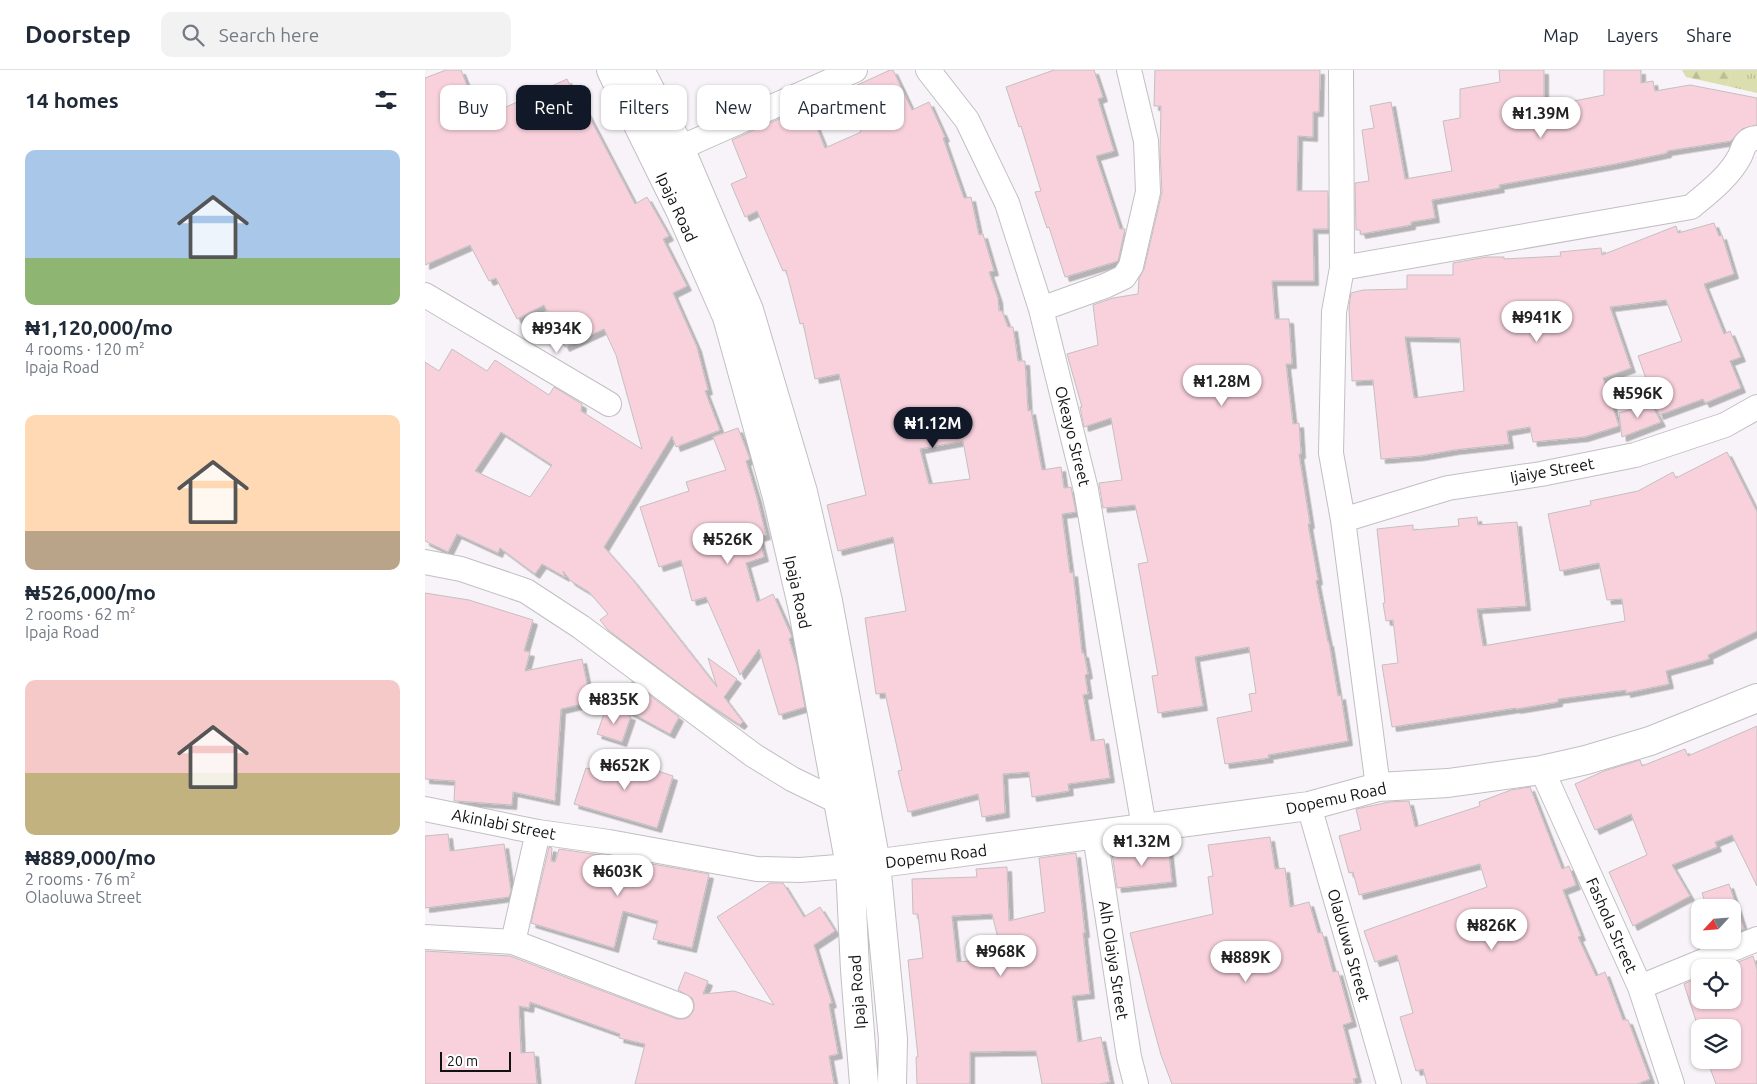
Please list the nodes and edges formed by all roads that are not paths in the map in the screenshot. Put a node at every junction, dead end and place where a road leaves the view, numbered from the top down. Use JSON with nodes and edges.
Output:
{"nodes":[{"id":1,"x":611,"y":70,"type":"edge"},
{"id":2,"x":640,"y":70,"type":"edge"},
{"id":3,"x":855,"y":70,"type":"edge"},
{"id":4,"x":928,"y":70,"type":"edge"},
{"id":5,"x":1129,"y":70,"type":"edge"},
{"id":6,"x":1341,"y":70,"type":"edge"},
{"id":7,"x":1757,"y":138,"type":"edge"},
{"id":8,"x":680,"y":148,"type":"junction"},
{"id":9,"x":1342,"y":268,"type":"junction"},
{"id":10,"x":425,"y":295,"type":"edge"},
{"id":11,"x":1041,"y":309,"type":"junction"},
{"id":12,"x":609,"y":404,"type":"dead end"},
{"id":13,"x":1757,"y":407,"type":"edge"},
{"id":14,"x":1343,"y":520,"type":"junction"},
{"id":15,"x":425,"y":562,"type":"edge"},
{"id":16,"x":1757,"y":698,"type":"edge"},
{"id":17,"x":1543,"y":770,"type":"junction"},
{"id":18,"x":1379,"y":787,"type":"junction"},
{"id":19,"x":864,"y":800,"type":"junction"},
{"id":20,"x":837,"y":801,"type":"junction"},
{"id":21,"x":1309,"y":806,"type":"junction"},
{"id":22,"x":425,"y":809,"type":"edge"},
{"id":23,"x":1144,"y":827,"type":"junction"},
{"id":24,"x":538,"y":832,"type":"junction"},
{"id":25,"x":1095,"y":835,"type":"junction"},
{"id":26,"x":863,"y":865,"type":"junction"},
{"id":27,"x":425,"y":937,"type":"edge"},
{"id":28,"x":1757,"y":939,"type":"edge"},
{"id":29,"x":513,"y":942,"type":"junction"},
{"id":30,"x":1640,"y":987,"type":"junction"},
{"id":31,"x":681,"y":1006,"type":"dead end"},
{"id":32,"x":864,"y":1084,"type":"edge"},
{"id":33,"x":892,"y":1084,"type":"edge"},
{"id":34,"x":1135,"y":1084,"type":"edge"},
{"id":35,"x":1389,"y":1084,"type":"edge"},
{"id":36,"x":1671,"y":1084,"type":"edge"}],
"edges":[{"from":1,"to":20,"type":"main road","name":"Ipaja Road"},
{"from":2,"to":8,"type":"main road","name":"Ipaja Road"},
{"from":3,"to":8,"type":"street"},
{"from":4,"to":11,"type":"street","name":"Okeayo Street"},
{"from":5,"to":11,"type":"street"},
{"from":6,"to":9,"type":"street"},
{"from":7,"to":9,"type":"street"},
{"from":8,"to":19,"type":"main road","name":"Ipaja Road"},
{"from":9,"to":14,"type":"street"},
{"from":10,"to":12,"type":"street"},
{"from":11,"to":23,"type":"street","name":"Okeayo Street"},
{"from":13,"to":14,"type":"street","name":"Ijaiye Street"},
{"from":14,"to":18,"type":"street"},
{"from":15,"to":20,"type":"street"},
{"from":16,"to":17,"type":"main road","name":"Dopemu Road"},
{"from":17,"to":18,"type":"main road","name":"Dopemu Road"},
{"from":17,"to":30,"type":"street","name":"Fashola Street"},
{"from":18,"to":21,"type":"main road","name":"Dopemu Road"},
{"from":19,"to":20,"type":"street"},
{"from":19,"to":26,"type":"main road","name":"Ipaja Road"},
{"from":20,"to":26,"type":"main road","name":"Ipaja Road"},
{"from":21,"to":23,"type":"main road","name":"Dopemu Road"},
{"from":21,"to":35,"type":"street","name":"Olaoluwa Street"},
{"from":22,"to":24,"type":"street","name":"Akinlabi Street"},
{"from":23,"to":25,"type":"main road","name":"Dopemu Road"},
{"from":24,"to":26,"type":"street","name":"Akinlabi Street"},
{"from":24,"to":29,"type":"street"},
{"from":25,"to":26,"type":"main road","name":"Dopemu Road"},
{"from":25,"to":34,"type":"street","name":"Alh Olaiya Street"},
{"from":26,"to":32,"type":"main road","name":"Ipaja Road"},
{"from":26,"to":33,"type":"main road","name":"Ipaja Road"},
{"from":27,"to":29,"type":"street"},
{"from":28,"to":30,"type":"street"},
{"from":29,"to":31,"type":"street"},
{"from":30,"to":36,"type":"street","name":"Fashola Street"}]}
